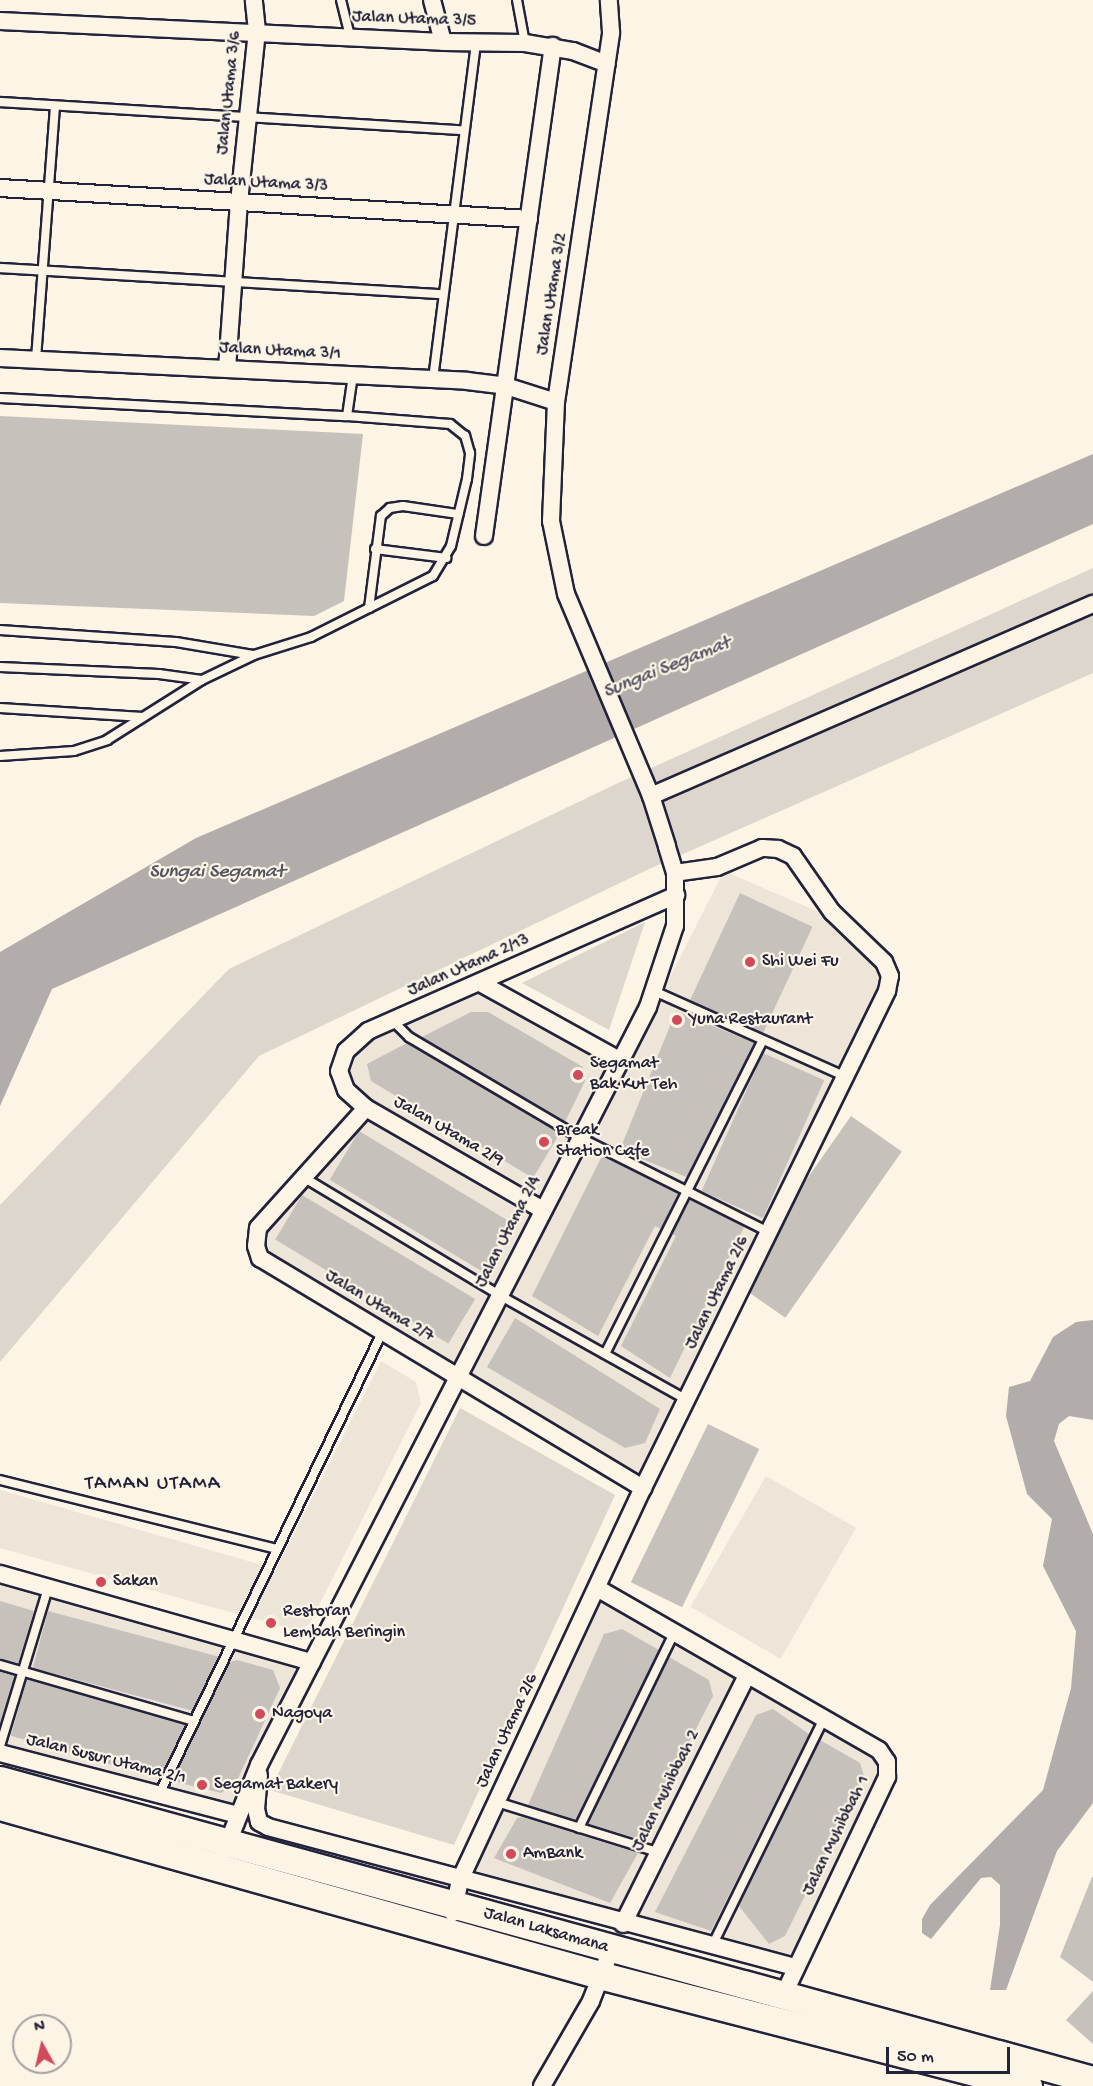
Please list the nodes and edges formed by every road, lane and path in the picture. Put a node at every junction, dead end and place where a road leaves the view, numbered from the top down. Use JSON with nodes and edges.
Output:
{"nodes":[{"id":1,"x":254,"y":0,"type":"edge"},
{"id":2,"x":341,"y":0,"type":"edge"},
{"id":3,"x":432,"y":0,"type":"edge"},
{"id":4,"x":517,"y":0,"type":"edge"},
{"id":5,"x":609,"y":0,"type":"edge"},
{"id":6,"x":0,"y":21,"type":"edge"},
{"id":7,"x":257,"y":31,"type":"junction"},
{"id":8,"x":350,"y":37,"type":"junction"},
{"id":9,"x":443,"y":42,"type":"junction"},
{"id":10,"x":476,"y":42,"type":"junction"},
{"id":11,"x":525,"y":43,"type":"junction"},
{"id":12,"x":553,"y":46,"type":"junction"},
{"id":13,"x":607,"y":64,"type":"junction"},
{"id":14,"x":0,"y":102,"type":"edge"},
{"id":15,"x":55,"y":105,"type":"junction"},
{"id":16,"x":246,"y":117,"type":"junction"},
{"id":17,"x":464,"y":130,"type":"junction"},
{"id":18,"x":0,"y":188,"type":"edge"},
{"id":19,"x":48,"y":190,"type":"junction"},
{"id":20,"x":239,"y":202,"type":"junction"},
{"id":21,"x":453,"y":214,"type":"junction"},
{"id":22,"x":529,"y":219,"type":"junction"},
{"id":23,"x":0,"y":268,"type":"edge"},
{"id":24,"x":42,"y":270,"type":"junction"},
{"id":25,"x":233,"y":281,"type":"junction"},
{"id":26,"x":442,"y":294,"type":"junction"},
{"id":27,"x":0,"y":358,"type":"edge"},
{"id":28,"x":36,"y":359,"type":"junction"},
{"id":29,"x":227,"y":369,"type":"junction"},
{"id":30,"x":353,"y":375,"type":"junction"},
{"id":31,"x":433,"y":379,"type":"junction"},
{"id":32,"x":506,"y":386,"type":"junction"},
{"id":33,"x":0,"y":398,"type":"edge"},
{"id":34,"x":556,"y":402,"type":"junction"},
{"id":35,"x":347,"y":416,"type":"junction"},
{"id":36,"x":458,"y":514,"type":"junction"},
{"id":37,"x":484,"y":536,"type":"dead end"},
{"id":38,"x":375,"y":549,"type":"junction"},
{"id":39,"x":446,"y":558,"type":"junction"},
{"id":40,"x":566,"y":594,"type":"joint"},
{"id":41,"x":1093,"y":604,"type":"edge"},
{"id":42,"x":369,"y":608,"type":"junction"},
{"id":43,"x":0,"y":630,"type":"edge"},
{"id":44,"x":254,"y":655,"type":"junction"},
{"id":45,"x":0,"y":667,"type":"edge"},
{"id":46,"x":202,"y":680,"type":"junction"},
{"id":47,"x":0,"y":708,"type":"edge"},
{"id":48,"x":144,"y":717,"type":"junction"},
{"id":49,"x":0,"y":756,"type":"edge"},
{"id":50,"x":647,"y":789,"type":"junction"},
{"id":51,"x":675,"y":873,"type":"junction"},
{"id":52,"x":676,"y":895,"type":"junction"},
{"id":53,"x":482,"y":984,"type":"junction"},
{"id":54,"x":654,"y":991,"type":"junction"},
{"id":55,"x":393,"y":1021,"type":"junction"},
{"id":56,"x":762,"y":1042,"type":"junction"},
{"id":57,"x":621,"y":1061,"type":"junction"},
{"id":58,"x":846,"y":1077,"type":"junction"},
{"id":59,"x":366,"y":1108,"type":"junction"},
{"id":60,"x":579,"y":1137,"type":"junction"},
{"id":61,"x":303,"y":1177,"type":"junction"},
{"id":62,"x":687,"y":1192,"type":"junction"},
{"id":63,"x":542,"y":1209,"type":"junction"},
{"id":64,"x":769,"y":1232,"type":"junction"},
{"id":65,"x":499,"y":1295,"type":"junction"},
{"id":66,"x":382,"y":1333,"type":"junction"},
{"id":67,"x":605,"y":1354,"type":"junction"},
{"id":68,"x":459,"y":1378,"type":"junction"},
{"id":69,"x":687,"y":1400,"type":"junction"},
{"id":70,"x":0,"y":1480,"type":"edge"},
{"id":71,"x":643,"y":1488,"type":"junction"},
{"id":72,"x":277,"y":1549,"type":"junction"},
{"id":73,"x":0,"y":1574,"type":"edge"},
{"id":74,"x":48,"y":1588,"type":"junction"},
{"id":75,"x":597,"y":1588,"type":"junction"},
{"id":76,"x":674,"y":1633,"type":"junction"},
{"id":77,"x":232,"y":1638,"type":"junction"},
{"id":78,"x":312,"y":1662,"type":"junction"},
{"id":79,"x":0,"y":1665,"type":"edge"},
{"id":80,"x":23,"y":1671,"type":"junction"},
{"id":81,"x":747,"y":1675,"type":"junction"},
{"id":82,"x":824,"y":1718,"type":"junction"},
{"id":83,"x":194,"y":1721,"type":"junction"},
{"id":84,"x":0,"y":1746,"type":"edge"},
{"id":85,"x":0,"y":1753,"type":"edge"},
{"id":86,"x":260,"y":1765,"type":"junction"},
{"id":87,"x":0,"y":1780,"type":"edge"},
{"id":88,"x":159,"y":1794,"type":"junction"},
{"id":89,"x":497,"y":1802,"type":"junction"},
{"id":90,"x":0,"y":1806,"type":"edge"},
{"id":91,"x":238,"y":1815,"type":"junction"},
{"id":92,"x":579,"y":1828,"type":"junction"},
{"id":93,"x":658,"y":1852,"type":"junction"},
{"id":94,"x":223,"y":1857,"type":"junction"},
{"id":95,"x":455,"y":1905,"type":"junction"},
{"id":96,"x":623,"y":1924,"type":"junction"},
{"id":97,"x":712,"y":1946,"type":"junction"},
{"id":98,"x":611,"y":1950,"type":"junction"},
{"id":99,"x":795,"y":1967,"type":"junction"},
{"id":100,"x":603,"y":1976,"type":"junction"},
{"id":101,"x":783,"y":1996,"type":"junction"},
{"id":102,"x":1093,"y":2080,"type":"edge"},
{"id":103,"x":542,"y":2086,"type":"edge"},
{"id":104,"x":1028,"y":2086,"type":"edge"}],
"edges":[{"from":1,"to":7,"type":"street","name":"Jalan Utama 3/6"},
{"from":2,"to":8,"type":"lane"},
{"from":3,"to":9,"type":"street"},
{"from":4,"to":11,"type":"lane"},
{"from":5,"to":13,"type":"street","name":"Jalan Utama 3/2"},
{"from":6,"to":7,"type":"street","name":"Jalan Utama 3/5"},
{"from":7,"to":8,"type":"street","name":"Jalan Utama 3/5"},
{"from":7,"to":16,"type":"street","name":"Jalan Utama 3/6"},
{"from":8,"to":9,"type":"street","name":"Jalan Utama 3/5"},
{"from":9,"to":10,"type":"street","name":"Jalan Utama 3/5"},
{"from":10,"to":11,"type":"street","name":"Jalan Utama 3/5"},
{"from":10,"to":17,"type":"lane"},
{"from":11,"to":12,"type":"street","name":"Jalan Utama 3/5"},
{"from":12,"to":13,"type":"street","name":"Jalan Utama 3/5"},
{"from":12,"to":22,"type":"street","name":"Jalan Utama 3/2"},
{"from":13,"to":34,"type":"street","name":"Jalan Utama 3/2"},
{"from":14,"to":15,"type":"lane"},
{"from":15,"to":16,"type":"lane"},
{"from":15,"to":19,"type":"lane"},
{"from":16,"to":17,"type":"lane"},
{"from":16,"to":20,"type":"street","name":"Jalan Utama 3/6"},
{"from":17,"to":21,"type":"lane"},
{"from":18,"to":19,"type":"street","name":"Jalan Utama 3/3"},
{"from":19,"to":20,"type":"street","name":"Jalan Utama 3/3"},
{"from":19,"to":24,"type":"lane"},
{"from":20,"to":21,"type":"street","name":"Jalan Utama 3/3"},
{"from":20,"to":25,"type":"street","name":"Jalan Utama 3/6"},
{"from":21,"to":22,"type":"street","name":"Jalan Utama 3/3"},
{"from":21,"to":26,"type":"lane"},
{"from":22,"to":32,"type":"street","name":"Jalan Utama 3/2"},
{"from":23,"to":24,"type":"lane"},
{"from":24,"to":25,"type":"lane"},
{"from":24,"to":28,"type":"lane"},
{"from":25,"to":26,"type":"lane"},
{"from":25,"to":29,"type":"street","name":"Jalan Utama 3/6"},
{"from":26,"to":31,"type":"lane"},
{"from":27,"to":28,"type":"street","name":"Jalan Utama 3/1"},
{"from":28,"to":29,"type":"street","name":"Jalan Utama 3/1"},
{"from":29,"to":30,"type":"street","name":"Jalan Utama 3/1"},
{"from":30,"to":31,"type":"street","name":"Jalan Utama 3/1"},
{"from":30,"to":35,"type":"lane"},
{"from":31,"to":32,"type":"street","name":"Jalan Utama 3/1"},
{"from":32,"to":34,"type":"street","name":"Jalan Utama 3/1"},
{"from":32,"to":37,"type":"street","name":"Jalan Utama 3/2"},
{"from":33,"to":35,"type":"lane"},
{"from":34,"to":40,"type":"street","name":"Jalan Utama 3/2"},
{"from":35,"to":36,"type":"lane"},
{"from":36,"to":38,"type":"lane"},
{"from":36,"to":39,"type":"lane"},
{"from":38,"to":39,"type":"lane"},
{"from":38,"to":42,"type":"lane"},
{"from":39,"to":42,"type":"lane"},
{"from":40,"to":50,"type":"street","name":"Jalan Utama 2/4"},
{"from":41,"to":50,"type":"street"},
{"from":42,"to":44,"type":"lane"},
{"from":43,"to":44,"type":"lane"},
{"from":44,"to":46,"type":"lane"},
{"from":45,"to":46,"type":"lane"},
{"from":46,"to":48,"type":"lane"},
{"from":47,"to":48,"type":"lane"},
{"from":48,"to":49,"type":"lane"},
{"from":50,"to":51,"type":"street","name":"Jalan Utama 2/4"},
{"from":51,"to":52,"type":"street","name":"Jalan Utama 2/4"},
{"from":51,"to":58,"type":"street","name":"Jalan Utama 2/6"},
{"from":52,"to":53,"type":"street","name":"Jalan Utama 2/13"},
{"from":52,"to":54,"type":"street","name":"Jalan Utama 2/4"},
{"from":53,"to":55,"type":"street","name":"Jalan Utama 2/13"},
{"from":53,"to":57,"type":"street"},
{"from":54,"to":56,"type":"lane"},
{"from":54,"to":57,"type":"street","name":"Jalan Utama 2/4"},
{"from":55,"to":59,"type":"street","name":"Jalan Utama 2/13"},
{"from":55,"to":60,"type":"lane"},
{"from":56,"to":58,"type":"lane"},
{"from":56,"to":62,"type":"lane"},
{"from":57,"to":60,"type":"street","name":"Jalan Utama 2/4"},
{"from":58,"to":64,"type":"street","name":"Jalan Utama 2/6"},
{"from":59,"to":61,"type":"street","name":"Jalan Utama 2/7"},
{"from":59,"to":63,"type":"street","name":"Jalan Utama 2/9"},
{"from":60,"to":62,"type":"lane"},
{"from":60,"to":63,"type":"street","name":"Jalan Utama 2/4"},
{"from":61,"to":65,"type":"lane"},
{"from":61,"to":66,"type":"street","name":"Jalan Utama 2/7"},
{"from":62,"to":64,"type":"lane"},
{"from":62,"to":67,"type":"lane"},
{"from":63,"to":65,"type":"street","name":"Jalan Utama 2/4"},
{"from":64,"to":69,"type":"street","name":"Jalan Utama 2/6"},
{"from":65,"to":67,"type":"lane"},
{"from":65,"to":68,"type":"street","name":"Jalan Utama 2/4"},
{"from":66,"to":68,"type":"street","name":"Jalan Utama 2/7"},
{"from":66,"to":72,"type":"lane"},
{"from":67,"to":69,"type":"lane"},
{"from":68,"to":71,"type":"street","name":"Jalan Utama 2/7"},
{"from":68,"to":78,"type":"street","name":"Jalan Utama 2/4"},
{"from":69,"to":71,"type":"street","name":"Jalan Utama 2/6"},
{"from":70,"to":72,"type":"lane"},
{"from":71,"to":75,"type":"street","name":"Jalan Utama 2/6"},
{"from":72,"to":77,"type":"lane"},
{"from":73,"to":74,"type":"street"},
{"from":74,"to":77,"type":"street"},
{"from":74,"to":80,"type":"lane"},
{"from":75,"to":76,"type":"street","name":"Jalan Muhibbah 1"},
{"from":75,"to":89,"type":"street","name":"Jalan Utama 2/6"},
{"from":76,"to":81,"type":"street","name":"Jalan Muhibbah 1"},
{"from":76,"to":92,"type":"lane"},
{"from":77,"to":78,"type":"street"},
{"from":77,"to":83,"type":"lane"},
{"from":78,"to":86,"type":"street","name":"Jalan Utama 2/4"},
{"from":79,"to":80,"type":"lane"},
{"from":80,"to":83,"type":"lane"},
{"from":80,"to":84,"type":"lane"},
{"from":81,"to":82,"type":"street","name":"Jalan Muhibbah 1"},
{"from":81,"to":93,"type":"street","name":"Jalan Muhibbah 2"},
{"from":82,"to":97,"type":"lane"},
{"from":82,"to":99,"type":"street","name":"Jalan Muhibbah 1"},
{"from":83,"to":88,"type":"lane"},
{"from":85,"to":88,"type":"street","name":"Jalan Susur Utama 2/1"},
{"from":86,"to":91,"type":"street","name":"Jalan Utama 2/4"},
{"from":86,"to":95,"type":"street"},
{"from":87,"to":94,"type":"main road","name":"Jalan Laksamana"},
{"from":88,"to":91,"type":"street","name":"Jalan Susur Utama 2/1"},
{"from":89,"to":92,"type":"lane"},
{"from":89,"to":95,"type":"street","name":"Jalan Utama 2/6"},
{"from":90,"to":94,"type":"main road","name":"Jalan Laksamana"},
{"from":91,"to":94,"type":"street","name":"Jalan Utama 2/4"},
{"from":92,"to":93,"type":"lane"},
{"from":93,"to":96,"type":"street","name":"Jalan Muhibbah 2"},
{"from":94,"to":95,"type":"main road","name":"Jalan Laksamana"},
{"from":95,"to":96,"type":"street"},
{"from":95,"to":98,"type":"main road","name":"Jalan Laksamana"},
{"from":95,"to":100,"type":"main road","name":"Jalan Laksamana"},
{"from":96,"to":97,"type":"street"},
{"from":97,"to":99,"type":"street"},
{"from":98,"to":100,"type":"street"},
{"from":98,"to":101,"type":"main road","name":"Jalan Laksamana"},
{"from":99,"to":101,"type":"street","name":"Jalan Muhibbah 1"},
{"from":100,"to":103,"type":"street"},
{"from":100,"to":104,"type":"main road","name":"Jalan Laksamana"},
{"from":101,"to":102,"type":"main road","name":"Jalan Laksamana"}]}
